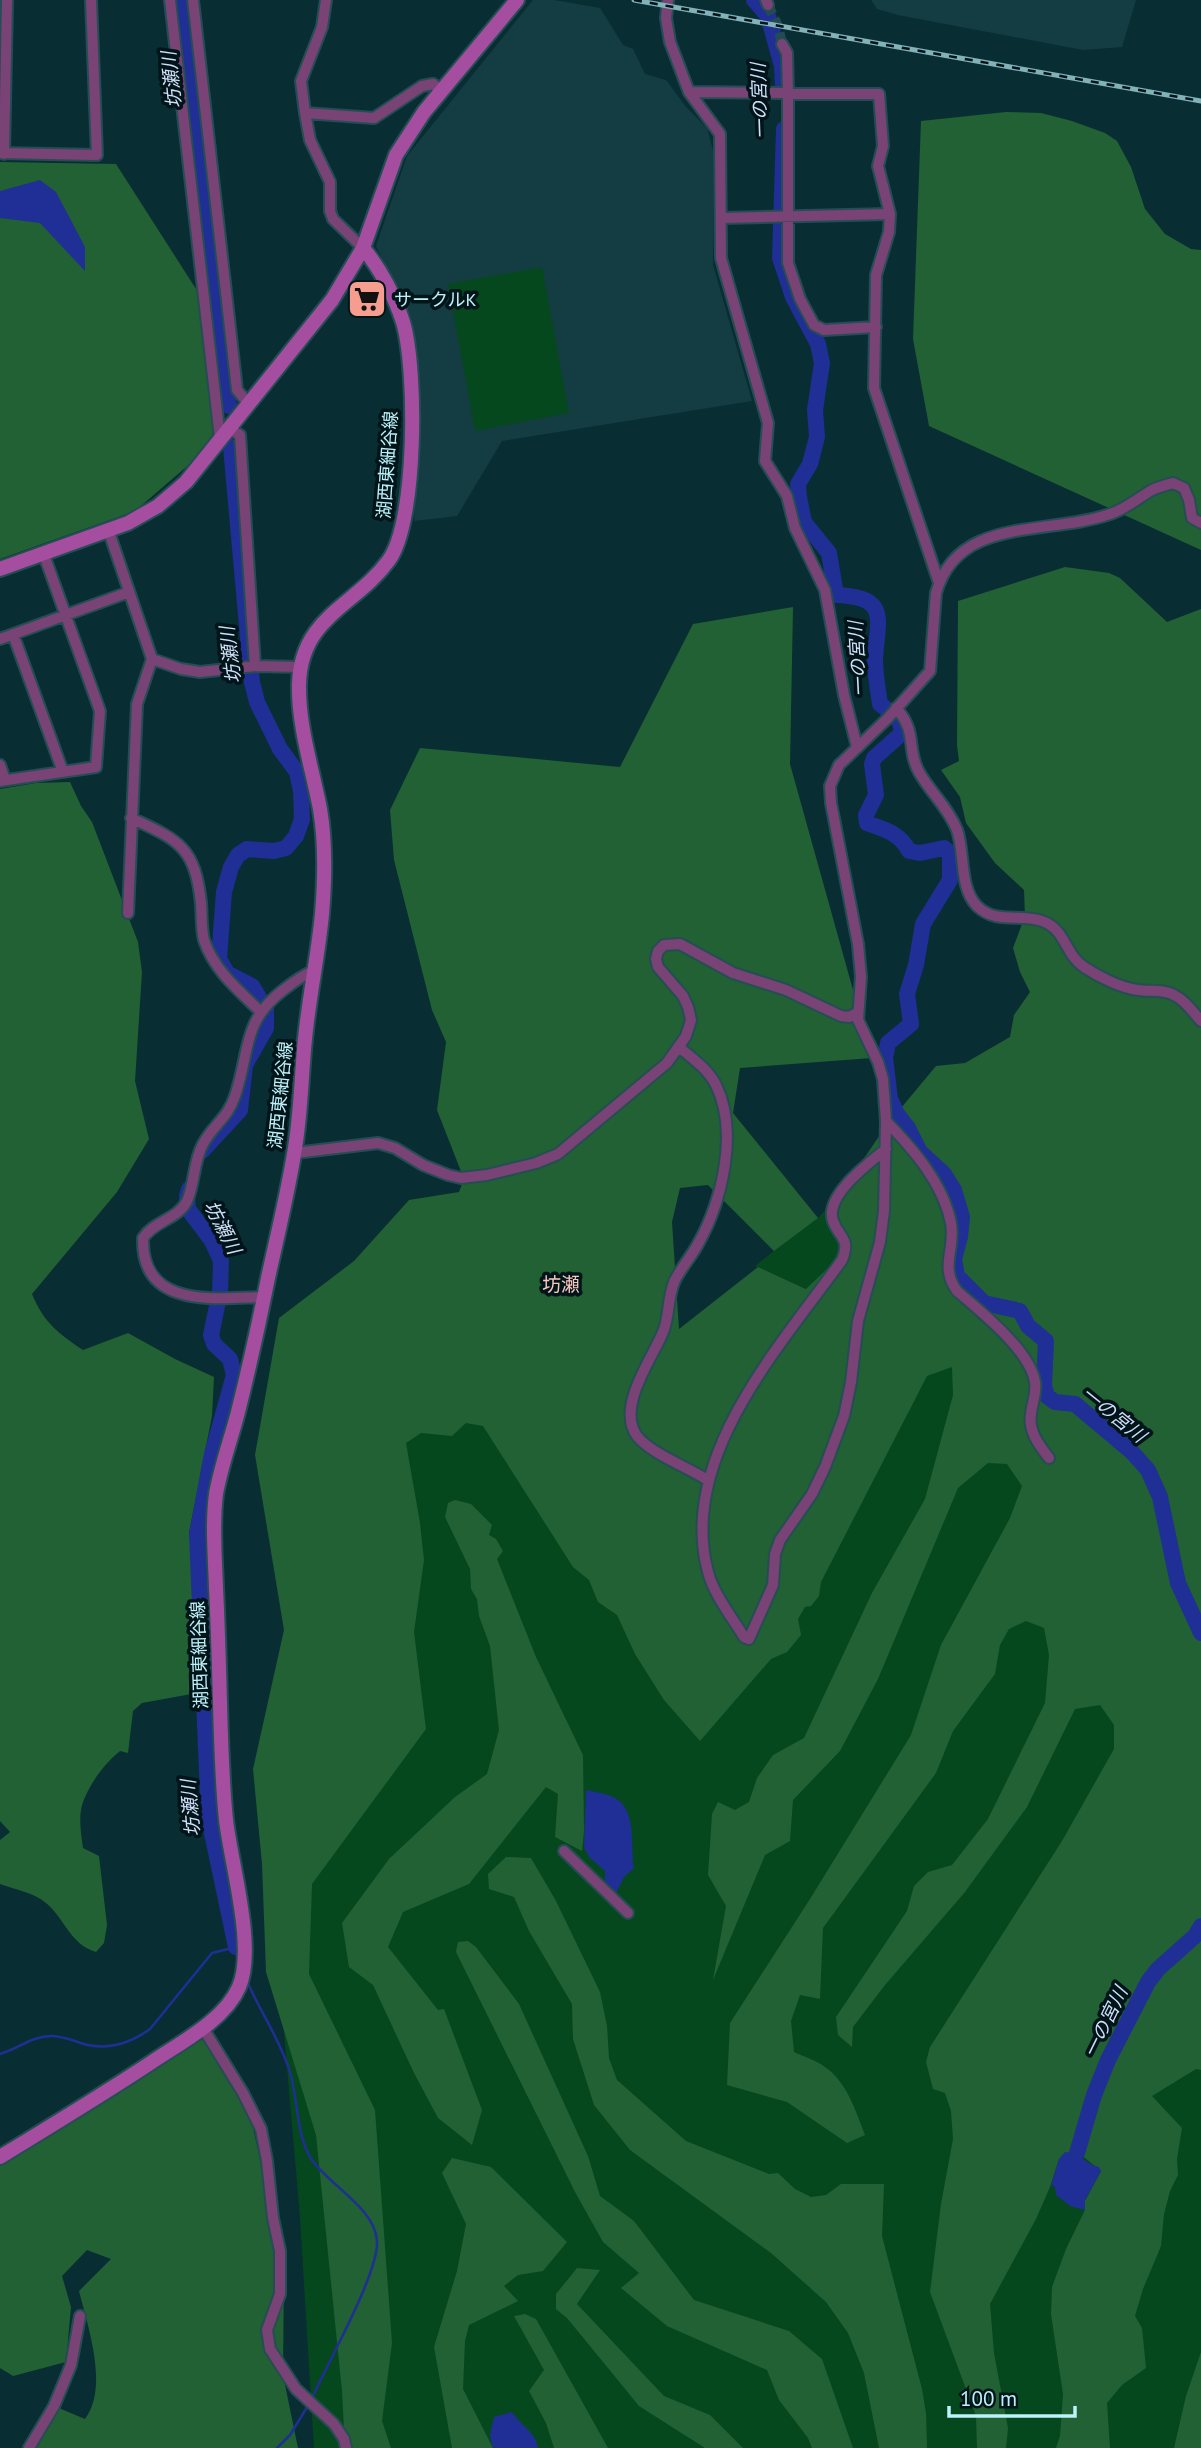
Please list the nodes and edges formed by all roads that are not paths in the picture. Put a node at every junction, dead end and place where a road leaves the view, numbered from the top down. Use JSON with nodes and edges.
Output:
{"nodes":[{"id":1,"x":6,"y":0,"type":"edge"},
{"id":2,"x":91,"y":0,"type":"edge"},
{"id":3,"x":170,"y":0,"type":"edge"},
{"id":4,"x":193,"y":0,"type":"edge"},
{"id":5,"x":326,"y":0,"type":"edge"},
{"id":6,"x":517,"y":0,"type":"edge"},
{"id":7,"x":668,"y":0,"type":"edge"},
{"id":8,"x":782,"y":44,"type":"tunnel mouth"},
{"id":9,"x":442,"y":91,"type":"junction"},
{"id":10,"x":689,"y":92,"type":"junction"},
{"id":11,"x":788,"y":94,"type":"junction"},
{"id":12,"x":305,"y":113,"type":"junction"},
{"id":13,"x":2,"y":154,"type":"edge"},
{"id":14,"x":890,"y":214,"type":"junction"},
{"id":15,"x":786,"y":216,"type":"junction"},
{"id":16,"x":722,"y":218,"type":"junction"},
{"id":17,"x":363,"y":248,"type":"junction"},
{"id":18,"x":876,"y":327,"type":"junction"},
{"id":19,"x":248,"y":403,"type":"junction"},
{"id":20,"x":224,"y":433,"type":"junction"},
{"id":21,"x":1201,"y":523,"type":"edge"},
{"id":22,"x":109,"y":532,"type":"junction"},
{"id":23,"x":44,"y":555,"type":"junction"},
{"id":24,"x":0,"y":569,"type":"edge"},
{"id":25,"x":939,"y":583,"type":"junction"},
{"id":26,"x":129,"y":592,"type":"junction"},
{"id":27,"x":65,"y":615,"type":"junction"},
{"id":28,"x":13,"y":634,"type":"junction"},
{"id":29,"x":0,"y":639,"type":"edge"},
{"id":30,"x":152,"y":659,"type":"junction"},
{"id":31,"x":255,"y":667,"type":"junction"},
{"id":32,"x":301,"y":667,"type":"junction"},
{"id":33,"x":897,"y":708,"type":"junction"},
{"id":34,"x":857,"y":747,"type":"junction"},
{"id":35,"x":0,"y":765,"type":"edge"},
{"id":36,"x":62,"y":772,"type":"junction"},
{"id":37,"x":3,"y":781,"type":"edge"},
{"id":38,"x":131,"y":818,"type":"junction"},
{"id":39,"x":128,"y":913,"type":"dead end"},
{"id":40,"x":313,"y":971,"type":"junction"},
{"id":41,"x":260,"y":1011,"type":"junction"},
{"id":42,"x":857,"y":1013,"type":"junction"},
{"id":43,"x":1201,"y":1021,"type":"edge"},
{"id":44,"x":680,"y":1047,"type":"junction"},
{"id":45,"x":886,"y":1121,"type":"junction"},
{"id":46,"x":886,"y":1149,"type":"junction"},
{"id":47,"x":295,"y":1153,"type":"junction"},
{"id":48,"x":264,"y":1297,"type":"junction"},
{"id":49,"x":1049,"y":1458,"type":"dead end"},
{"id":50,"x":709,"y":1480,"type":"junction"},
{"id":51,"x":564,"y":1851,"type":"dead end"},
{"id":52,"x":628,"y":1913,"type":"dead end"},
{"id":53,"x":203,"y":2028,"type":"junction"},
{"id":54,"x":0,"y":2157,"type":"edge"},
{"id":55,"x":80,"y":2316,"type":"dead end"},
{"id":56,"x":29,"y":2448,"type":"edge"},
{"id":57,"x":346,"y":2448,"type":"edge"}],
"edges":[{"from":1,"to":13,"type":"street"},
{"from":2,"to":13,"type":"street"},
{"from":3,"to":20,"type":"street"},
{"from":4,"to":19,"type":"street"},
{"from":5,"to":12,"type":"street"},
{"from":6,"to":9,"type":"main road"},
{"from":7,"to":10,"type":"street"},
{"from":8,"to":11,"type":"street"},
{"from":9,"to":12,"type":"street"},
{"from":9,"to":17,"type":"main road"},
{"from":10,"to":11,"type":"street"},
{"from":10,"to":16,"type":"street"},
{"from":11,"to":14,"type":"street"},
{"from":11,"to":15,"type":"street"},
{"from":12,"to":17,"type":"street"},
{"from":14,"to":15,"type":"street"},
{"from":14,"to":18,"type":"street"},
{"from":15,"to":16,"type":"street"},
{"from":15,"to":18,"type":"street"},
{"from":16,"to":34,"type":"street"},
{"from":17,"to":19,"type":"main road"},
{"from":17,"to":32,"type":"main road","name":"湖西東細谷線"},
{"from":18,"to":25,"type":"street"},
{"from":19,"to":20,"type":"main road"},
{"from":20,"to":22,"type":"main road"},
{"from":20,"to":31,"type":"street"},
{"from":21,"to":25,"type":"street"},
{"from":22,"to":23,"type":"main road"},
{"from":22,"to":26,"type":"street"},
{"from":23,"to":24,"type":"main road"},
{"from":23,"to":27,"type":"street"},
{"from":25,"to":33,"type":"street"},
{"from":26,"to":27,"type":"street"},
{"from":26,"to":30,"type":"street"},
{"from":27,"to":28,"type":"street"},
{"from":27,"to":36,"type":"street"},
{"from":28,"to":29,"type":"street"},
{"from":28,"to":36,"type":"street"},
{"from":30,"to":31,"type":"street"},
{"from":30,"to":38,"type":"street"},
{"from":31,"to":32,"type":"street"},
{"from":32,"to":40,"type":"main road","name":"湖西東細谷線"},
{"from":33,"to":34,"type":"street"},
{"from":33,"to":43,"type":"street"},
{"from":34,"to":42,"type":"street"},
{"from":35,"to":37,"type":"street"},
{"from":36,"to":37,"type":"street"},
{"from":38,"to":39,"type":"street"},
{"from":38,"to":41,"type":"street"},
{"from":40,"to":41,"type":"street"},
{"from":40,"to":47,"type":"main road","name":"湖西東細谷線"},
{"from":41,"to":48,"type":"street"},
{"from":42,"to":44,"type":"street"},
{"from":42,"to":45,"type":"street"},
{"from":44,"to":47,"type":"street"},
{"from":44,"to":50,"type":"street"},
{"from":45,"to":46,"type":"street"},
{"from":45,"to":49,"type":"street"},
{"from":46,"to":50,"type":"street"},
{"from":46,"to":50,"type":"street"},
{"from":47,"to":48,"type":"main road","name":"湖西東細谷線"},
{"from":48,"to":53,"type":"main road","name":"湖西東細谷線"},
{"from":51,"to":52,"type":"street"},
{"from":53,"to":54,"type":"main road","name":"湖西東細谷線"},
{"from":53,"to":57,"type":"street"},
{"from":55,"to":56,"type":"street"}]}
